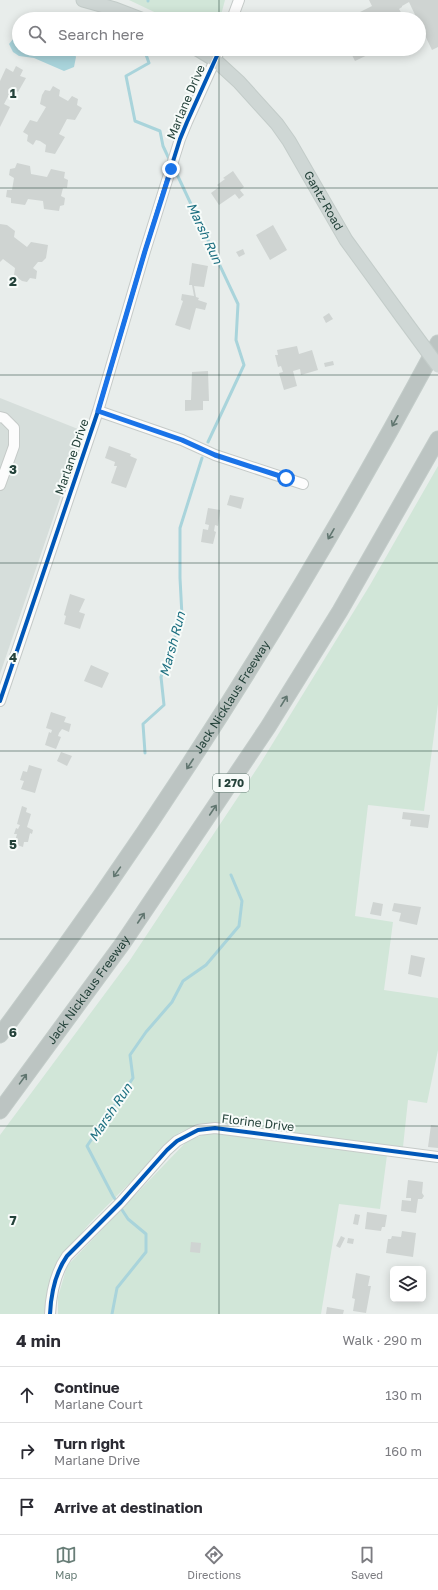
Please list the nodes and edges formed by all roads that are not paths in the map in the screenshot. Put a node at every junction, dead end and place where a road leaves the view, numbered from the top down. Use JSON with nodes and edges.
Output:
{"nodes":[{"id":1,"x":83,"y":0,"type":"edge"},
{"id":2,"x":239,"y":0,"type":"edge"},
{"id":3,"x":123,"y":12,"type":"edge"},
{"id":4,"x":235,"y":12,"type":"edge"},
{"id":5,"x":216,"y":56,"type":"edge"},
{"id":6,"x":219,"y":56,"type":"edge"},
{"id":7,"x":438,"y":343,"type":"edge"},
{"id":8,"x":438,"y":366,"type":"edge"},
{"id":9,"x":98,"y":411,"type":"junction"},
{"id":10,"x":0,"y":417,"type":"edge"},
{"id":11,"x":438,"y":439,"type":"edge"},
{"id":12,"x":303,"y":484,"type":"dead end"},
{"id":13,"x":0,"y":485,"type":"edge"},
{"id":14,"x":0,"y":701,"type":"edge"},
{"id":15,"x":0,"y":1035,"type":"edge"},
{"id":16,"x":0,"y":1111,"type":"edge"},
{"id":17,"x":438,"y":1157,"type":"edge"},
{"id":18,"x":50,"y":1314,"type":"edge"}],
"edges":[{"from":1,"to":3,"type":"main road"},
{"from":2,"to":4,"type":"street"},
{"from":5,"to":9,"type":"street","name":"Marlane Drive"},
{"from":6,"to":8,"type":"main road","name":"Gantz Road","bridge":true},
{"from":7,"to":15,"type":"highway","name":"Jack Nicklaus Freeway","one_way":true},
{"from":9,"to":12,"type":"street"},
{"from":9,"to":14,"type":"street","name":"Marlane Drive"},
{"from":10,"to":13,"type":"street"},
{"from":16,"to":11,"type":"highway","name":"Jack Nicklaus Freeway","number":"I 270","one_way":true},
{"from":17,"to":18,"type":"street","name":"Florine Drive"}]}
